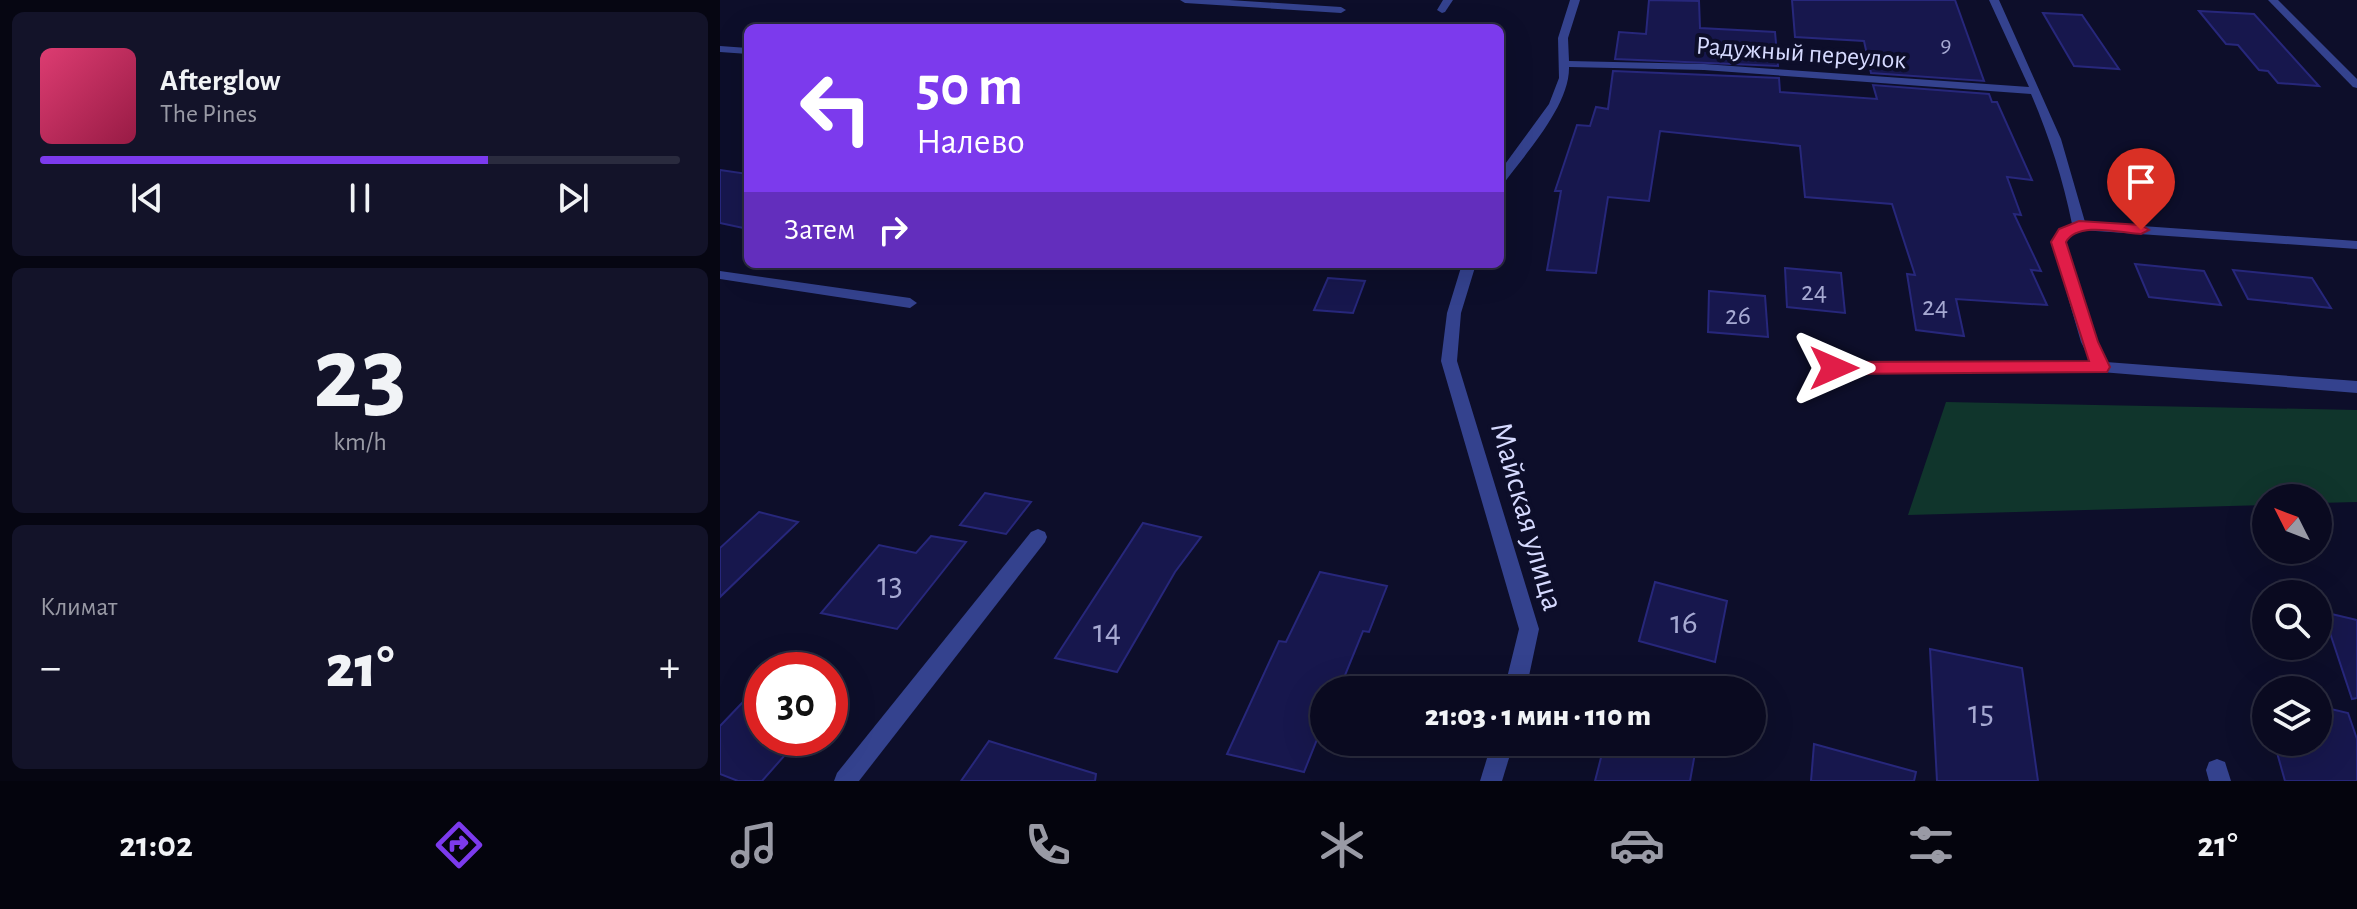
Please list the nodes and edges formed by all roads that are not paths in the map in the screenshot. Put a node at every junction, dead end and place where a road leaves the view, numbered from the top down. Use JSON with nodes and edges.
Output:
{"nodes":[{"id":1,"x":1185,"y":0,"type":"edge"},
{"id":2,"x":1448,"y":0,"type":"edge"},
{"id":3,"x":1575,"y":0,"type":"edge"},
{"id":4,"x":1994,"y":0,"type":"edge"},
{"id":5,"x":2273,"y":0,"type":"edge"},
{"id":6,"x":1341,"y":10,"type":"dead end"},
{"id":7,"x":1442,"y":10,"type":"dead end"},
{"id":8,"x":720,"y":49,"type":"edge"},
{"id":9,"x":744,"y":51,"type":"edge"},
{"id":10,"x":1564,"y":64,"type":"junction"},
{"id":11,"x":2357,"y":85,"type":"edge"},
{"id":12,"x":2035,"y":91,"type":"junction"},
{"id":13,"x":1504,"y":174,"type":"edge"},
{"id":14,"x":2079,"y":226,"type":"junction"},
{"id":15,"x":2357,"y":245,"type":"edge"},
{"id":16,"x":1468,"y":268,"type":"edge"},
{"id":17,"x":720,"y":275,"type":"edge"},
{"id":18,"x":910,"y":303,"type":"dead end"},
{"id":19,"x":2101,"y":367,"type":"junction"},
{"id":20,"x":1834,"y":368,"type":"dead end"},
{"id":21,"x":2357,"y":387,"type":"edge"},
{"id":22,"x":1038,"y":537,"type":"dead end"},
{"id":23,"x":1518,"y":676,"type":"edge"},
{"id":24,"x":1499,"y":756,"type":"edge"},
{"id":25,"x":845,"y":781,"type":"edge"},
{"id":26,"x":1491,"y":781,"type":"edge"}],
"edges":[{"from":1,"to":6,"type":"street"},
{"from":2,"to":7,"type":"street"},
{"from":3,"to":10,"type":"street"},
{"from":4,"to":12,"type":"street"},
{"from":5,"to":11,"type":"street"},
{"from":8,"to":9,"type":"street"},
{"from":10,"to":12,"type":"street","name":"Радужный переулок"},
{"from":10,"to":13,"type":"street"},
{"from":12,"to":14,"type":"street"},
{"from":14,"to":15,"type":"street"},
{"from":14,"to":19,"type":"street"},
{"from":16,"to":23,"type":"street","name":"Майская улица"},
{"from":17,"to":18,"type":"street"},
{"from":19,"to":20,"type":"street"},
{"from":19,"to":21,"type":"street"},
{"from":22,"to":25,"type":"street"},
{"from":24,"to":26,"type":"street"}]}
